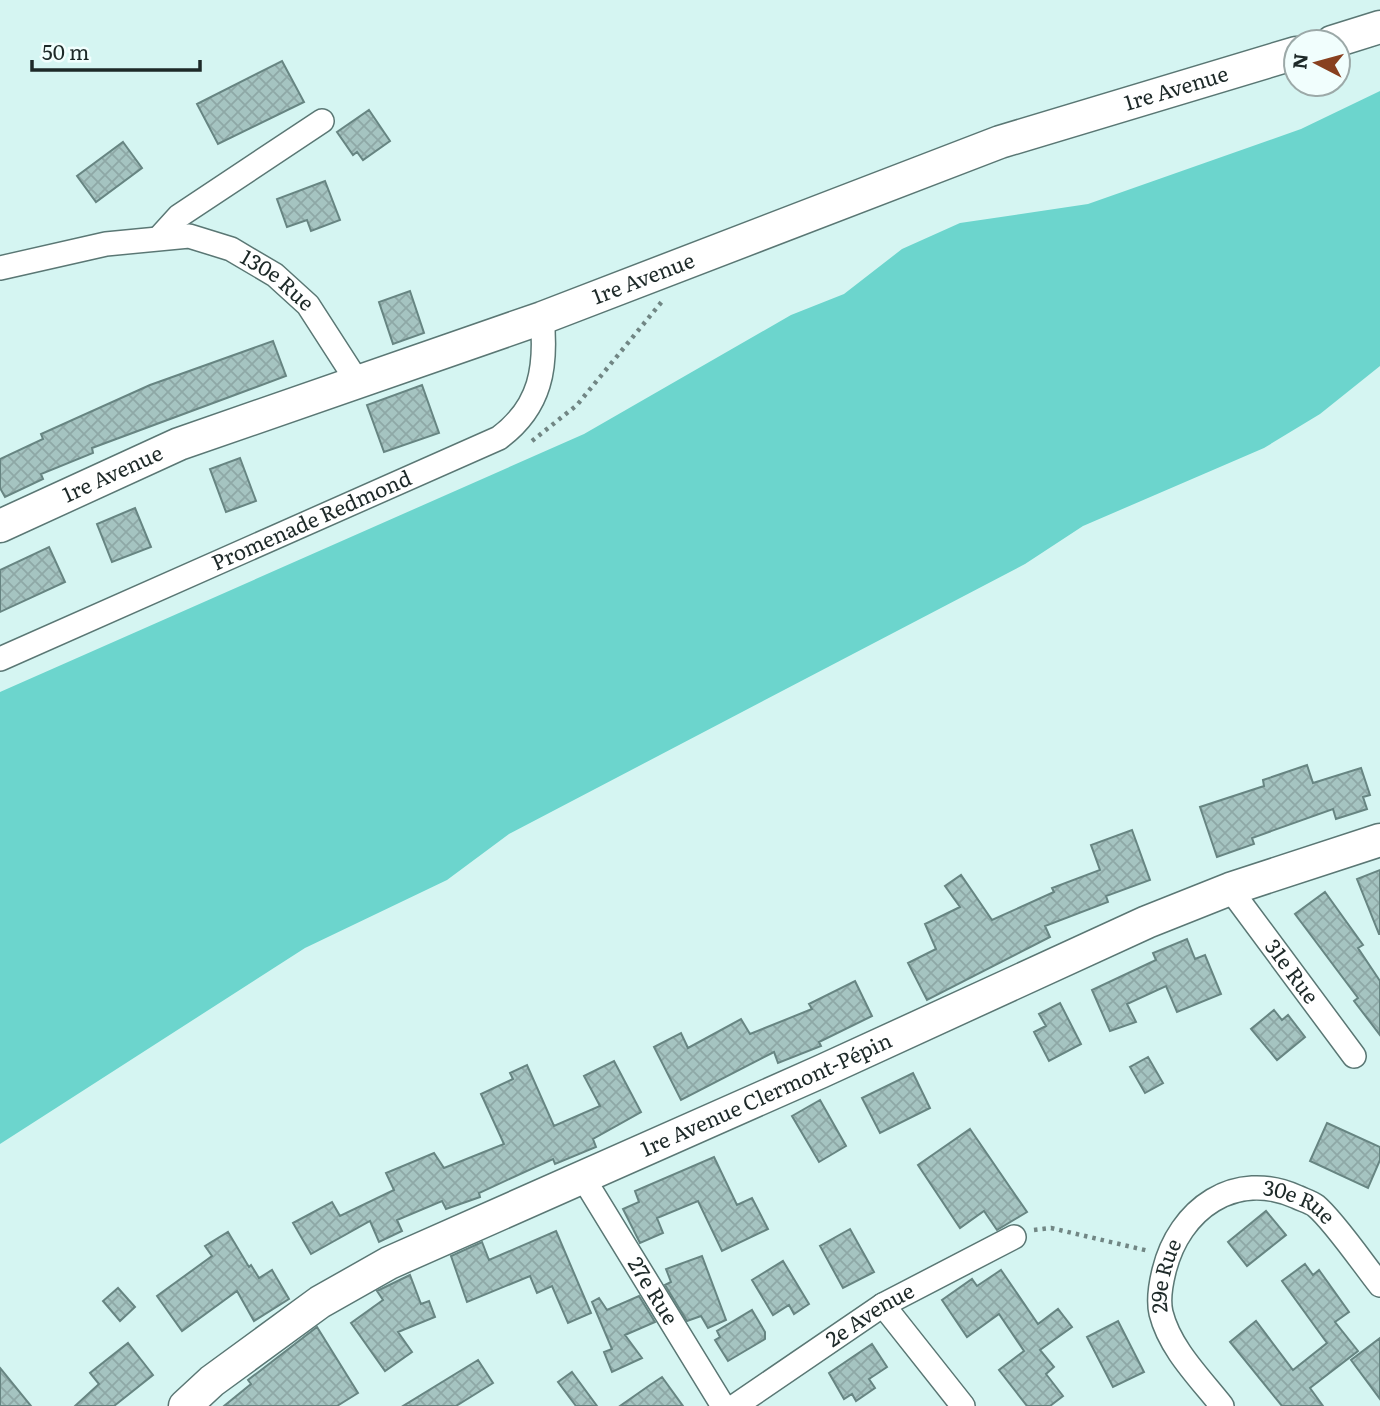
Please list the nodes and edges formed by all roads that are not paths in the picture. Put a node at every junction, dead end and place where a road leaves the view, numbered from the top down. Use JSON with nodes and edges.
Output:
{"nodes":[{"id":1,"x":1380,"y":27,"type":"edge"},
{"id":2,"x":1352,"y":36,"type":"edge"},
{"id":3,"x":1282,"y":57,"type":"edge"},
{"id":4,"x":322,"y":121,"type":"dead end"},
{"id":5,"x":159,"y":237,"type":"junction"},
{"id":6,"x":0,"y":268,"type":"edge"},
{"id":7,"x":542,"y":318,"type":"junction"},
{"id":8,"x":357,"y":381,"type":"junction"},
{"id":9,"x":0,"y":526,"type":"edge"},
{"id":10,"x":0,"y":659,"type":"edge"},
{"id":11,"x":1380,"y":840,"type":"edge"},
{"id":12,"x":1230,"y":889,"type":"junction"},
{"id":13,"x":1354,"y":1056,"type":"dead end"},
{"id":14,"x":582,"y":1176,"type":"junction"},
{"id":15,"x":1191,"y":1215,"type":"joint"},
{"id":16,"x":1014,"y":1237,"type":"road end"},
{"id":17,"x":1380,"y":1285,"type":"edge"},
{"id":18,"x":883,"y":1305,"type":"junction"},
{"id":19,"x":184,"y":1406,"type":"edge"},
{"id":20,"x":723,"y":1406,"type":"edge"},
{"id":21,"x":735,"y":1406,"type":"edge"},
{"id":22,"x":963,"y":1406,"type":"edge"},
{"id":23,"x":1222,"y":1406,"type":"edge"}],
"edges":[{"from":1,"to":2,"type":"street"},
{"from":3,"to":7,"type":"street","name":"1re Avenue"},
{"from":4,"to":5,"type":"street"},
{"from":5,"to":6,"type":"street","name":"130e Rue"},
{"from":5,"to":8,"type":"street","name":"130e Rue"},
{"from":7,"to":8,"type":"street","name":"1re Avenue"},
{"from":7,"to":10,"type":"street","name":"Promenade Redmond"},
{"from":8,"to":9,"type":"street","name":"1re Avenue"},
{"from":11,"to":12,"type":"street","name":"1re Avenue Clermont-Pépin"},
{"from":12,"to":13,"type":"street","name":"31e Rue"},
{"from":12,"to":14,"type":"street","name":"1re Avenue Clermont-Pépin"},
{"from":14,"to":19,"type":"street","name":"1re Avenue Clermont-Pépin"},
{"from":14,"to":20,"type":"street","name":"27e Rue"},
{"from":15,"to":17,"type":"street","name":"30e Rue"},
{"from":15,"to":23,"type":"street","name":"29e Rue"},
{"from":16,"to":18,"type":"street","name":"2e Avenue"},
{"from":18,"to":21,"type":"street","name":"2e Avenue"},
{"from":18,"to":22,"type":"street"}]}
